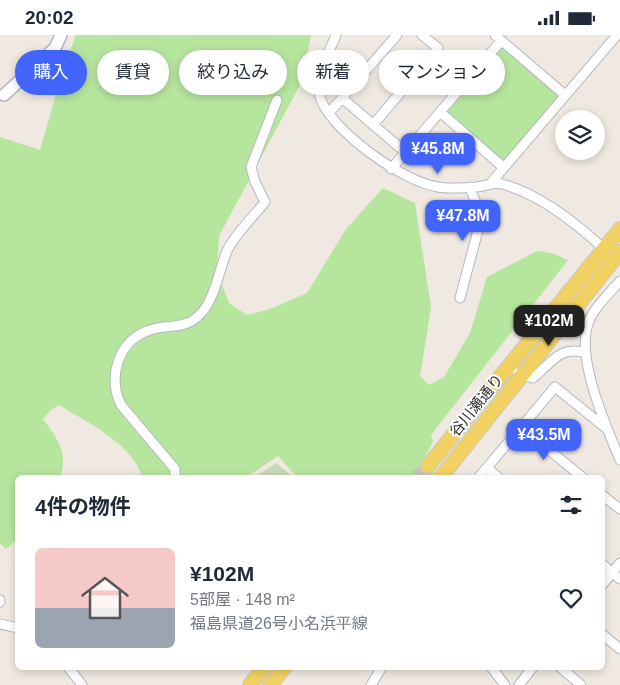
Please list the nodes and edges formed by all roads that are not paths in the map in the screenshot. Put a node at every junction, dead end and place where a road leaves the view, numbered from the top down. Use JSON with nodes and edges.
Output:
{"nodes":[{"id":1,"x":61,"y":35,"type":"edge"},
{"id":2,"x":336,"y":35,"type":"edge"},
{"id":3,"x":397,"y":35,"type":"edge"},
{"id":4,"x":422,"y":35,"type":"edge"},
{"id":5,"x":617,"y":35,"type":"edge"},
{"id":6,"x":498,"y":38,"type":"edge"},
{"id":7,"x":565,"y":95,"type":"junction"},
{"id":8,"x":2,"y":96,"type":"edge"},
{"id":9,"x":342,"y":98,"type":"junction"},
{"id":10,"x":277,"y":100,"type":"dead end"},
{"id":11,"x":440,"y":112,"type":"junction"},
{"id":12,"x":329,"y":113,"type":"junction"},
{"id":13,"x":373,"y":125,"type":"junction"},
{"id":14,"x":405,"y":152,"type":"junction"},
{"id":15,"x":503,"y":167,"type":"junction"},
{"id":16,"x":391,"y":169,"type":"junction"},
{"id":17,"x":490,"y":184,"type":"junction"},
{"id":18,"x":470,"y":187,"type":"junction"},
{"id":19,"x":620,"y":229,"type":"edge"},
{"id":20,"x":604,"y":249,"type":"junction"},
{"id":21,"x":620,"y":252,"type":"edge"},
{"id":22,"x":620,"y":281,"type":"edge"},
{"id":23,"x":460,"y":298,"type":"dead end"},
{"id":24,"x":586,"y":353,"type":"junction"},
{"id":25,"x":509,"y":365,"type":"junction"},
{"id":26,"x":521,"y":375,"type":"junction"},
{"id":27,"x":521,"y":427,"type":"junction"},
{"id":28,"x":607,"y":429,"type":"junction"},
{"id":29,"x":620,"y":460,"type":"edge"},
{"id":30,"x":428,"y":466,"type":"tunnel mouth"},
{"id":31,"x":487,"y":468,"type":"junction"},
{"id":32,"x":175,"y":475,"type":"edge"},
{"id":33,"x":443,"y":475,"type":"tunnel mouth"},
{"id":34,"x":481,"y":475,"type":"edge"},
{"id":35,"x":496,"y":475,"type":"edge"},
{"id":36,"x":580,"y":475,"type":"edge"},
{"id":37,"x":605,"y":497,"type":"edge"},
{"id":38,"x":620,"y":509,"type":"edge"},
{"id":39,"x":620,"y":563,"type":"edge"},
{"id":40,"x":605,"y":567,"type":"edge"},
{"id":41,"x":616,"y":576,"type":"edge"},
{"id":42,"x":605,"y":583,"type":"edge"},
{"id":43,"x":0,"y":623,"type":"edge"},
{"id":44,"x":15,"y":627,"type":"edge"},
{"id":45,"x":605,"y":636,"type":"edge"},
{"id":46,"x":620,"y":649,"type":"edge"},
{"id":47,"x":70,"y":670,"type":"edge"},
{"id":48,"x":262,"y":670,"type":"edge"},
{"id":49,"x":282,"y":670,"type":"edge"},
{"id":50,"x":380,"y":670,"type":"edge"},
{"id":51,"x":493,"y":670,"type":"edge"},
{"id":52,"x":531,"y":670,"type":"edge"},
{"id":53,"x":564,"y":670,"type":"edge"},
{"id":54,"x":82,"y":685,"type":"edge"},
{"id":55,"x":250,"y":685,"type":"edge"},
{"id":56,"x":270,"y":685,"type":"edge"},
{"id":57,"x":371,"y":685,"type":"edge"},
{"id":58,"x":505,"y":685,"type":"edge"},
{"id":59,"x":519,"y":685,"type":"edge"},
{"id":60,"x":581,"y":685,"type":"edge"}],
"edges":[{"from":1,"to":8,"type":"street"},
{"from":2,"to":12,"type":"street"},
{"from":3,"to":9,"type":"street"},
{"from":4,"to":13,"type":"street"},
{"from":5,"to":7,"type":"street"},
{"from":6,"to":7,"type":"street"},
{"from":6,"to":11,"type":"street"},
{"from":7,"to":15,"type":"street"},
{"from":9,"to":12,"type":"street"},
{"from":9,"to":13,"type":"street"},
{"from":10,"to":32,"type":"street"},
{"from":11,"to":14,"type":"street"},
{"from":11,"to":15,"type":"street"},
{"from":12,"to":16,"type":"street"},
{"from":13,"to":14,"type":"street"},
{"from":14,"to":16,"type":"street"},
{"from":15,"to":17,"type":"street"},
{"from":16,"to":18,"type":"street"},
{"from":17,"to":18,"type":"street"},
{"from":17,"to":20,"type":"street"},
{"from":18,"to":23,"type":"street"},
{"from":19,"to":20,"type":"main road","name":"谷川瀬通り"},
{"from":20,"to":25,"type":"main road","name":"谷川瀬通り"},
{"from":21,"to":26,"type":"main road"},
{"from":22,"to":24,"type":"street"},
{"from":24,"to":26,"type":"street"},
{"from":24,"to":28,"type":"street"},
{"from":25,"to":26,"type":"street"},
{"from":25,"to":30,"type":"main road","name":"谷川瀬通り"},
{"from":26,"to":33,"type":"main road"},
{"from":27,"to":28,"type":"street"},
{"from":27,"to":31,"type":"street"},
{"from":27,"to":36,"type":"street"},
{"from":28,"to":29,"type":"street"},
{"from":31,"to":34,"type":"street"},
{"from":31,"to":35,"type":"street"},
{"from":37,"to":38,"type":"street"},
{"from":39,"to":41,"type":"street"},
{"from":40,"to":41,"type":"street"},
{"from":41,"to":42,"type":"street"},
{"from":43,"to":44,"type":"street"},
{"from":45,"to":46,"type":"street"},
{"from":47,"to":54,"type":"street"},
{"from":48,"to":55,"type":"main road"},
{"from":49,"to":56,"type":"main road"},
{"from":50,"to":57,"type":"street"},
{"from":51,"to":58,"type":"street"},
{"from":52,"to":59,"type":"street"},
{"from":53,"to":60,"type":"street"}]}
